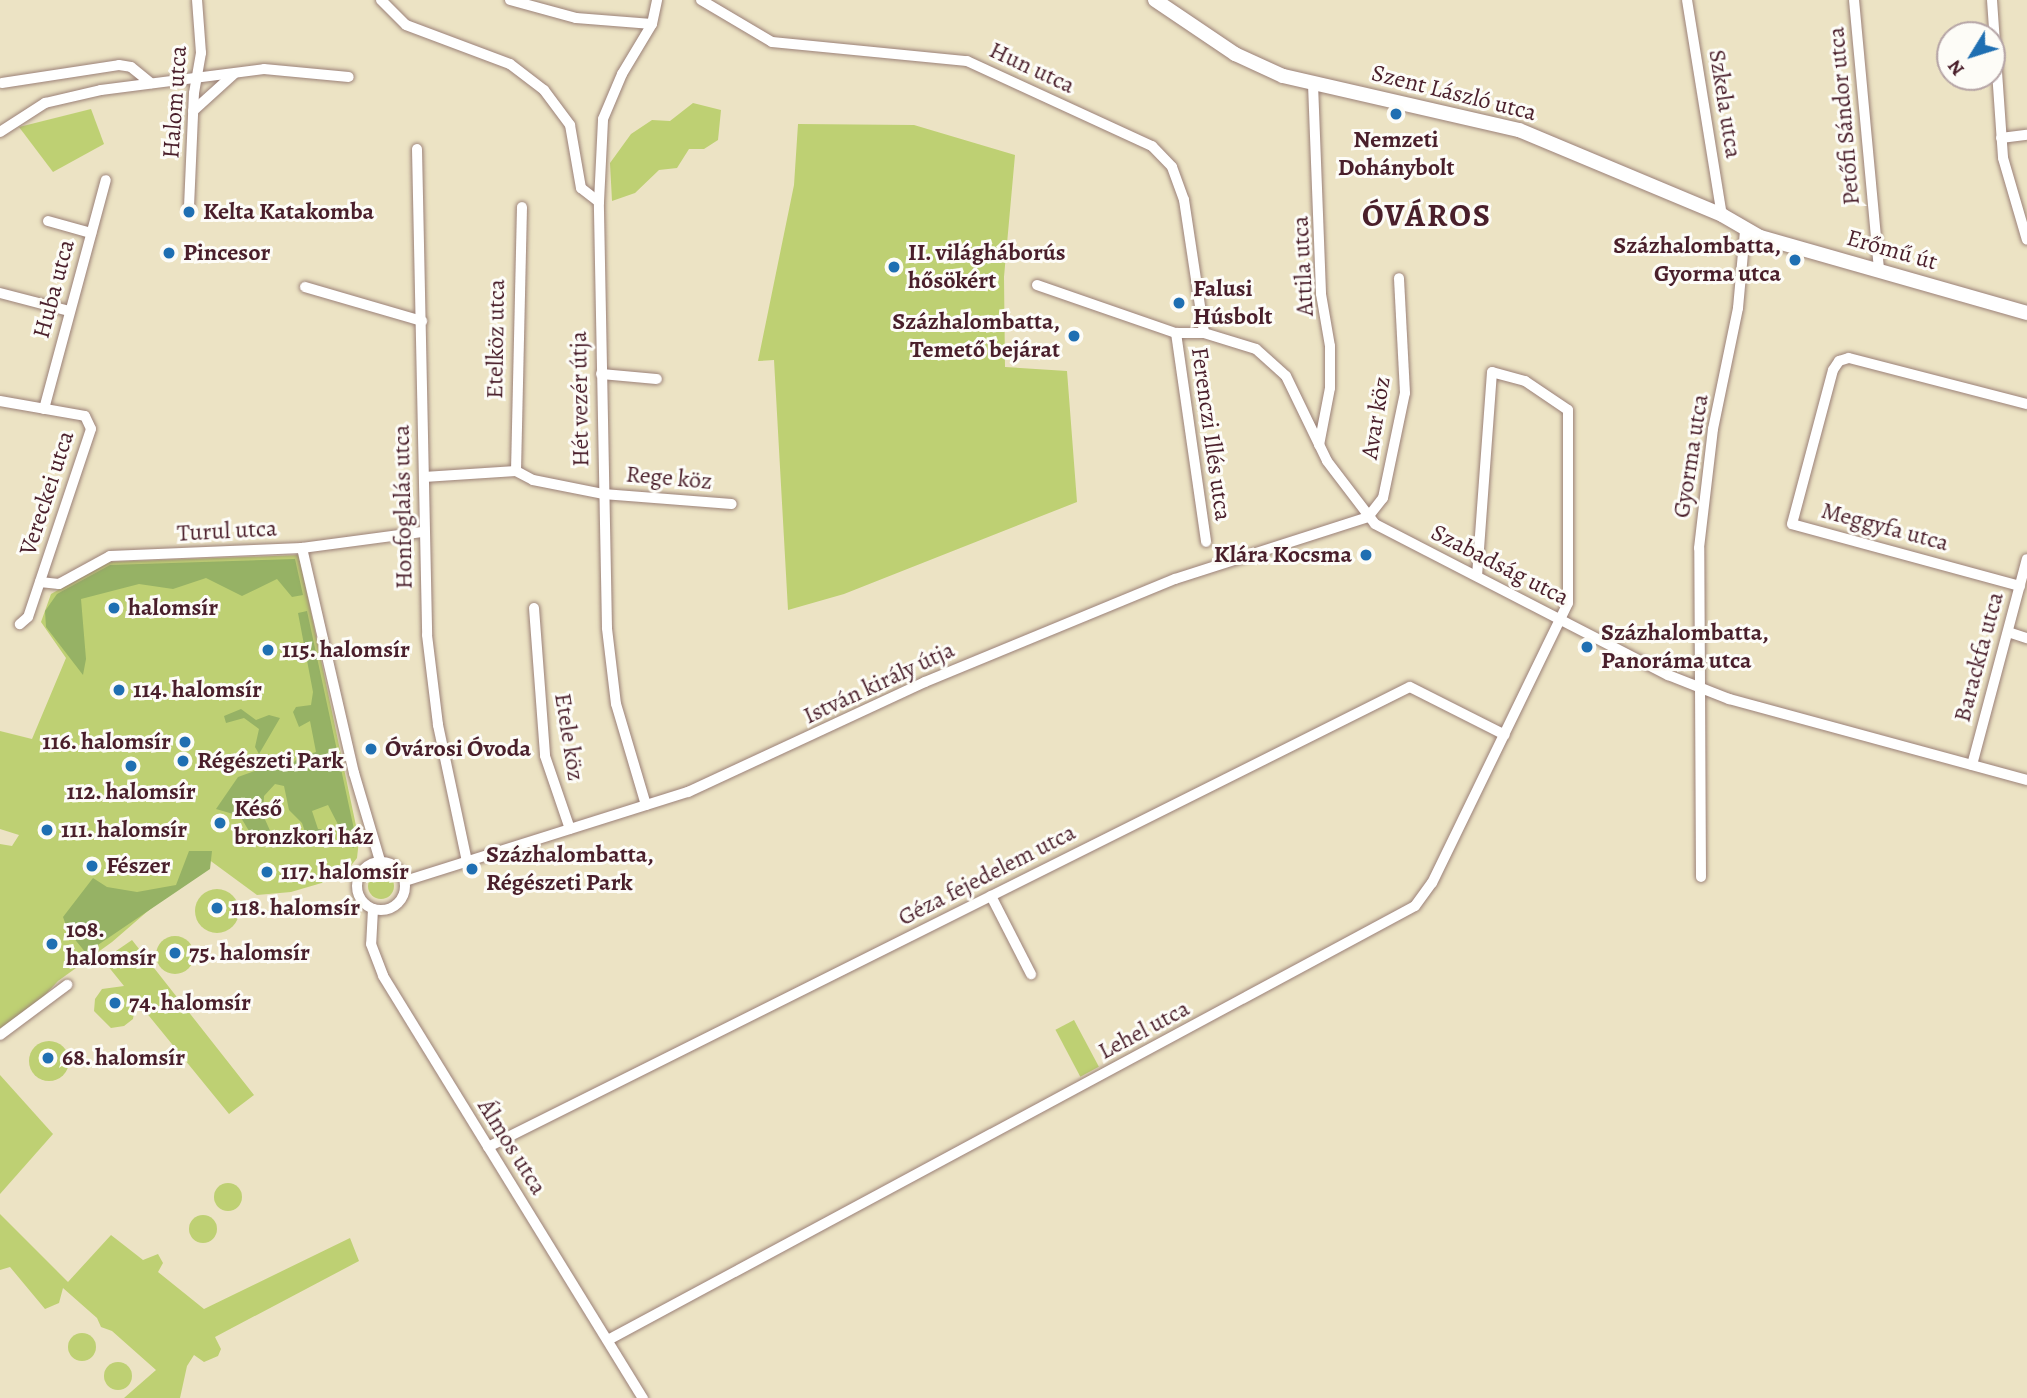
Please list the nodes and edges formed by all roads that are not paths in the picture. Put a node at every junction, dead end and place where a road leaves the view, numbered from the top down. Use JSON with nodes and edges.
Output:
{"nodes":[{"id":1,"x":197,"y":0,"type":"edge"},
{"id":2,"x":381,"y":0,"type":"edge"},
{"id":3,"x":510,"y":0,"type":"edge"},
{"id":4,"x":657,"y":0,"type":"edge"},
{"id":5,"x":701,"y":0,"type":"edge"},
{"id":6,"x":1155,"y":0,"type":"edge"},
{"id":7,"x":1687,"y":0,"type":"edge"},
{"id":8,"x":1854,"y":0,"type":"edge"},
{"id":9,"x":1992,"y":0,"type":"edge"},
{"id":10,"x":652,"y":24,"type":"junction"},
{"id":11,"x":236,"y":72,"type":"junction"},
{"id":12,"x":196,"y":76,"type":"junction"},
{"id":13,"x":349,"y":77,"type":"dead end"},
{"id":14,"x":2,"y":83,"type":"dead end"},
{"id":15,"x":152,"y":83,"type":"junction"},
{"id":16,"x":1313,"y":84,"type":"junction"},
{"id":17,"x":193,"y":111,"type":"junction"},
{"id":18,"x":0,"y":132,"type":"edge"},
{"id":19,"x":2027,"y":135,"type":"edge"},
{"id":20,"x":2001,"y":138,"type":"junction"},
{"id":21,"x":417,"y":149,"type":"dead end"},
{"id":22,"x":106,"y":180,"type":"dead end"},
{"id":23,"x":599,"y":202,"type":"junction"},
{"id":24,"x":189,"y":207,"type":"dead end"},
{"id":25,"x":522,"y":207,"type":"dead end"},
{"id":26,"x":1722,"y":215,"type":"junction"},
{"id":27,"x":48,"y":221,"type":"dead end"},
{"id":28,"x":1745,"y":231,"type":"junction"},
{"id":29,"x":91,"y":233,"type":"junction"},
{"id":30,"x":2027,"y":240,"type":"edge"},
{"id":31,"x":1879,"y":270,"type":"junction"},
{"id":32,"x":1399,"y":278,"type":"dead end"},
{"id":33,"x":1037,"y":285,"type":"dead end"},
{"id":34,"x":305,"y":287,"type":"dead end"},
{"id":35,"x":0,"y":293,"type":"edge"},
{"id":36,"x":68,"y":311,"type":"junction"},
{"id":37,"x":2027,"y":313,"type":"edge"},
{"id":38,"x":422,"y":321,"type":"junction"},
{"id":39,"x":1176,"y":333,"type":"junction"},
{"id":40,"x":1204,"y":333,"type":"junction"},
{"id":41,"x":601,"y":374,"type":"junction"},
{"id":42,"x":657,"y":379,"type":"dead end"},
{"id":43,"x":0,"y":401,"type":"edge"},
{"id":44,"x":2027,"y":404,"type":"edge"},
{"id":45,"x":44,"y":409,"type":"junction"},
{"id":46,"x":1319,"y":445,"type":"junction"},
{"id":47,"x":516,"y":471,"type":"junction"},
{"id":48,"x":424,"y":477,"type":"junction"},
{"id":49,"x":603,"y":494,"type":"junction"},
{"id":50,"x":732,"y":504,"type":"dead end"},
{"id":51,"x":1368,"y":517,"type":"junction"},
{"id":52,"x":422,"y":532,"type":"junction"},
{"id":53,"x":1206,"y":542,"type":"dead end"},
{"id":54,"x":302,"y":548,"type":"junction"},
{"id":55,"x":2027,"y":559,"type":"edge"},
{"id":56,"x":1477,"y":575,"type":"junction"},
{"id":57,"x":40,"y":582,"type":"junction"},
{"id":58,"x":2020,"y":586,"type":"junction"},
{"id":59,"x":534,"y":608,"type":"dead end"},
{"id":60,"x":1562,"y":620,"type":"junction"},
{"id":61,"x":20,"y":624,"type":"dead end"},
{"id":62,"x":2008,"y":632,"type":"junction"},
{"id":63,"x":2027,"y":638,"type":"edge"},
{"id":64,"x":1701,"y":690,"type":"junction"},
{"id":65,"x":1505,"y":735,"type":"junction"},
{"id":66,"x":1972,"y":765,"type":"junction"},
{"id":67,"x":2027,"y":780,"type":"edge"},
{"id":68,"x":646,"y":805,"type":"junction"},
{"id":69,"x":570,"y":829,"type":"junction"},
{"id":70,"x":467,"y":861,"type":"junction"},
{"id":71,"x":380,"y":862,"type":"junction"},
{"id":72,"x":1701,"y":877,"type":"dead end"},
{"id":73,"x":405,"y":881,"type":"junction"},
{"id":74,"x":991,"y":896,"type":"junction"},
{"id":75,"x":373,"y":909,"type":"junction"},
{"id":76,"x":1031,"y":974,"type":"dead end"},
{"id":77,"x":67,"y":985,"type":"dead end"},
{"id":78,"x":0,"y":1035,"type":"edge"},
{"id":79,"x":488,"y":1147,"type":"junction"},
{"id":80,"x":608,"y":1340,"type":"junction"},
{"id":81,"x":643,"y":1398,"type":"edge"}],
"edges":[{"from":1,"to":12,"type":"street","name":"Halom utca"},
{"from":2,"to":23,"type":"street"},
{"from":3,"to":10,"type":"street"},
{"from":4,"to":10,"type":"street","name":"Hét vezér útja"},
{"from":5,"to":40,"type":"street","name":"Hun utca"},
{"from":6,"to":16,"type":"street","name":"Szent László utca"},
{"from":7,"to":26,"type":"street","name":"Szkela utca"},
{"from":8,"to":31,"type":"street","name":"Petőfi Sándor utca"},
{"from":9,"to":20,"type":"street"},
{"from":10,"to":23,"type":"street","name":"Hét vezér útja"},
{"from":11,"to":12,"type":"street"},
{"from":11,"to":13,"type":"street"},
{"from":11,"to":17,"type":"street"},
{"from":12,"to":15,"type":"street"},
{"from":12,"to":17,"type":"street","name":"Halom utca"},
{"from":14,"to":15,"type":"street"},
{"from":15,"to":18,"type":"street"},
{"from":16,"to":26,"type":"street","name":"Szent László utca"},
{"from":16,"to":46,"type":"street","name":"Attila utca"},
{"from":17,"to":24,"type":"street","name":"Halom utca"},
{"from":19,"to":20,"type":"street"},
{"from":20,"to":30,"type":"street"},
{"from":21,"to":38,"type":"street","name":"Honfoglalás utca"},
{"from":22,"to":29,"type":"street","name":"Huba utca"},
{"from":23,"to":41,"type":"street","name":"Hét vezér útja"},
{"from":25,"to":47,"type":"street","name":"Etelköz utca"},
{"from":26,"to":28,"type":"street","name":"Szent László utca"},
{"from":27,"to":29,"type":"street"},
{"from":28,"to":31,"type":"street","name":"Erőmű út"},
{"from":28,"to":64,"type":"street","name":"Gyorma utca"},
{"from":29,"to":36,"type":"street","name":"Huba utca"},
{"from":31,"to":37,"type":"street","name":"Erőmű út"},
{"from":32,"to":51,"type":"street","name":"Avar köz"},
{"from":33,"to":39,"type":"street","name":"Szabadság utca"},
{"from":34,"to":38,"type":"street"},
{"from":35,"to":36,"type":"street"},
{"from":36,"to":45,"type":"street","name":"Huba utca"},
{"from":38,"to":48,"type":"street","name":"Honfoglalás utca"},
{"from":39,"to":40,"type":"street","name":"Szabadság utca"},
{"from":39,"to":53,"type":"street","name":"Ferenczi Illés utca"},
{"from":40,"to":46,"type":"street","name":"Szabadság utca"},
{"from":41,"to":42,"type":"street"},
{"from":41,"to":49,"type":"street","name":"Hét vezér útja"},
{"from":43,"to":45,"type":"street","name":"Vereckei utca"},
{"from":44,"to":58,"type":"street","name":"Meggyfa utca"},
{"from":45,"to":57,"type":"street","name":"Vereckei utca"},
{"from":46,"to":51,"type":"street","name":"Szabadság utca"},
{"from":47,"to":48,"type":"street"},
{"from":47,"to":49,"type":"street","name":"Rege köz"},
{"from":48,"to":52,"type":"street","name":"Honfoglalás utca"},
{"from":49,"to":50,"type":"street","name":"Rege köz"},
{"from":49,"to":68,"type":"street","name":"Hét vezér útja"},
{"from":51,"to":56,"type":"street","name":"Szabadság utca"},
{"from":51,"to":68,"type":"street","name":"István király útja"},
{"from":52,"to":54,"type":"street","name":"Turul utca"},
{"from":52,"to":70,"type":"street","name":"Honfoglalás utca"},
{"from":54,"to":57,"type":"street","name":"Turul utca"},
{"from":54,"to":71,"type":"street"},
{"from":55,"to":58,"type":"street","name":"Barackfa utca"},
{"from":56,"to":60,"type":"street","name":"Szabadság utca"},
{"from":56,"to":60,"type":"street","name":"Lehel utca"},
{"from":57,"to":61,"type":"street","name":"Vereckei utca"},
{"from":58,"to":62,"type":"street","name":"Barackfa utca"},
{"from":59,"to":69,"type":"street","name":"Etele köz"},
{"from":60,"to":64,"type":"street","name":"Szabadság utca"},
{"from":60,"to":65,"type":"street","name":"Lehel utca"},
{"from":62,"to":63,"type":"street"},
{"from":62,"to":66,"type":"street","name":"Barackfa utca"},
{"from":64,"to":66,"type":"street","name":"Szabadság utca"},
{"from":64,"to":72,"type":"street","name":"Gyorma utca"},
{"from":65,"to":74,"type":"street","name":"Géza fejedelem utca"},
{"from":65,"to":80,"type":"street","name":"Lehel utca"},
{"from":66,"to":67,"type":"street","name":"Szabadság utca"},
{"from":68,"to":69,"type":"street","name":"István király útja"},
{"from":69,"to":70,"type":"street","name":"István király útja"},
{"from":70,"to":73,"type":"street","name":"István király útja"},
{"from":71,"to":73,"type":"street"},
{"from":71,"to":75,"type":"street"},
{"from":73,"to":75,"type":"street"},
{"from":74,"to":76,"type":"street"},
{"from":74,"to":79,"type":"street","name":"Géza fejedelem utca"},
{"from":75,"to":79,"type":"street","name":"Álmos utca"},
{"from":77,"to":78,"type":"street"},
{"from":79,"to":80,"type":"street","name":"Álmos utca"},
{"from":80,"to":81,"type":"street","name":"Álmos utca"}]}
